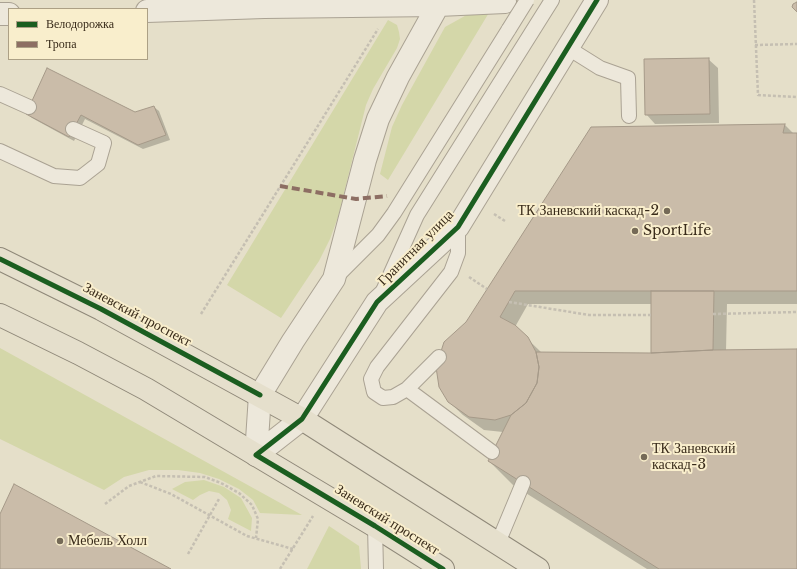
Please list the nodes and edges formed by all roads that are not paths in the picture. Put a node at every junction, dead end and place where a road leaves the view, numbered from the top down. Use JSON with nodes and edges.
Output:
{"nodes":[{"id":1,"x":527,"y":0,"type":"edge"},
{"id":2,"x":552,"y":0,"type":"edge"},
{"id":3,"x":597,"y":0,"type":"edge"},
{"id":4,"x":505,"y":2,"type":"dead end"},
{"id":5,"x":439,"y":3,"type":"edge"},
{"id":6,"x":148,"y":10,"type":"edge"},
{"id":7,"x":568,"y":48,"type":"junction"},
{"id":8,"x":0,"y":94,"type":"edge"},
{"id":9,"x":29,"y":107,"type":"dead end"},
{"id":10,"x":629,"y":116,"type":"dead end"},
{"id":11,"x":73,"y":129,"type":"dead end"},
{"id":12,"x":0,"y":151,"type":"edge"},
{"id":13,"x":394,"y":213,"type":"junction"},
{"id":14,"x":414,"y":222,"type":"junction"},
{"id":15,"x":458,"y":226,"type":"junction"},
{"id":16,"x":0,"y":259,"type":"edge"},
{"id":17,"x":334,"y":279,"type":"junction"},
{"id":18,"x":377,"y":302,"type":"junction"},
{"id":19,"x":0,"y":315,"type":"edge"},
{"id":20,"x":439,"y":358,"type":"dead end"},
{"id":21,"x":407,"y":389,"type":"junction"},
{"id":22,"x":260,"y":395,"type":"junction"},
{"id":23,"x":302,"y":419,"type":"junction"},
{"id":24,"x":492,"y":452,"type":"dead end"},
{"id":25,"x":256,"y":455,"type":"junction"},
{"id":26,"x":523,"y":483,"type":"dead end"},
{"id":27,"x":375,"y":526,"type":"junction"},
{"id":28,"x":498,"y":543,"type":"junction"},
{"id":29,"x":376,"y":569,"type":"edge"},
{"id":30,"x":443,"y":569,"type":"edge"},
{"id":31,"x":538,"y":569,"type":"edge"}],
"edges":[{"from":1,"to":13,"type":"lane","bridge":true},
{"from":2,"to":14,"type":"lane"},
{"from":3,"to":7,"type":"street","name":"Гранитная улица"},
{"from":4,"to":5,"type":"street"},
{"from":5,"to":6,"type":"street"},
{"from":5,"to":17,"type":"street"},
{"from":7,"to":10,"type":"lane"},
{"from":7,"to":15,"type":"street","name":"Гранитная улица"},
{"from":8,"to":9,"type":"lane"},
{"from":11,"to":12,"type":"lane"},
{"from":13,"to":14,"type":"lane"},
{"from":13,"to":17,"type":"lane"},
{"from":14,"to":18,"type":"lane"},
{"from":15,"to":18,"type":"street","name":"Гранитная улица"},
{"from":15,"to":21,"type":"lane"},
{"from":16,"to":22,"type":"main road","name":"Заневский проспект"},
{"from":17,"to":22,"type":"street"},
{"from":18,"to":23,"type":"street","name":"Гранитная улица"},
{"from":19,"to":25,"type":"main road","name":"Заневский проспект"},
{"from":20,"to":21,"type":"lane"},
{"from":21,"to":24,"type":"lane"},
{"from":22,"to":23,"type":"main road","name":"Заневский проспект"},
{"from":22,"to":25,"type":"street"},
{"from":23,"to":25,"type":"street","name":"Гранитная улица"},
{"from":23,"to":28,"type":"main road","name":"Заневский проспект"},
{"from":25,"to":27,"type":"main road","name":"Заневский проспект"},
{"from":26,"to":28,"type":"lane"},
{"from":27,"to":29,"type":"lane"},
{"from":27,"to":30,"type":"main road","name":"Заневский проспект"},
{"from":28,"to":31,"type":"main road","name":"Заневский проспект"}]}
